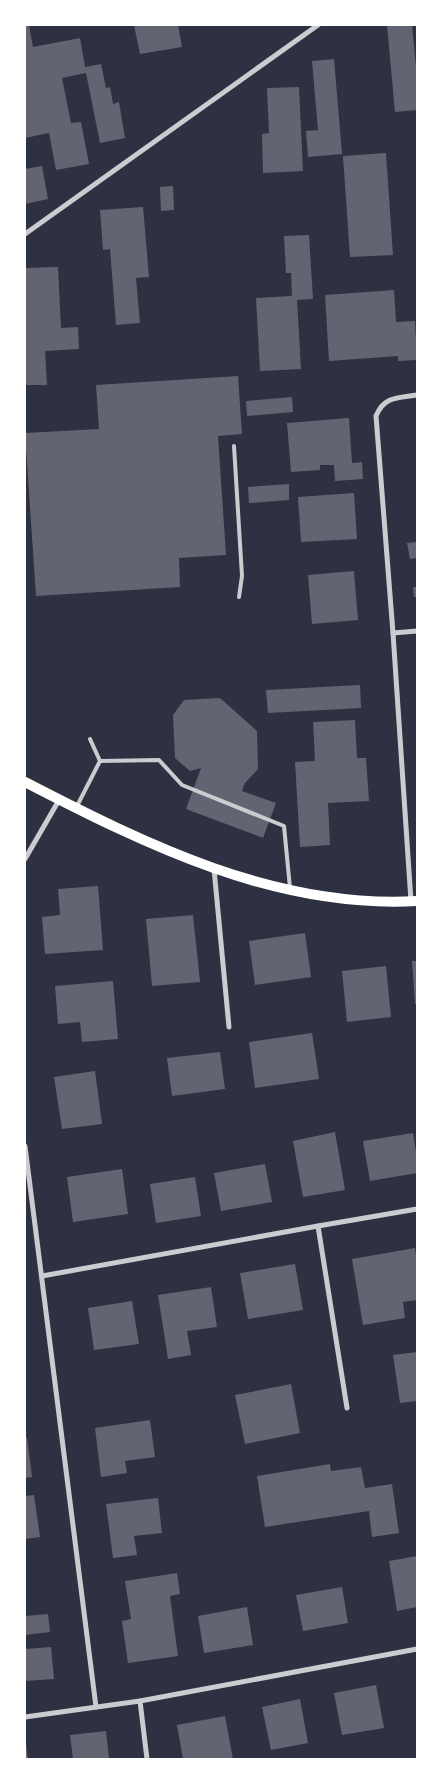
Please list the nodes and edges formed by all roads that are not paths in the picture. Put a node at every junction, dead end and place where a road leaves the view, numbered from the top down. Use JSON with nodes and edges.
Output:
{"nodes":[{"id":1,"x":318,"y":25,"type":"edge"},
{"id":2,"x":25,"y":234,"type":"edge"},
{"id":3,"x":417,"y":395,"type":"edge"},
{"id":4,"x":234,"y":446,"type":"dead end"},
{"id":5,"x":239,"y":597,"type":"dead end"},
{"id":6,"x":417,"y":631,"type":"edge"},
{"id":7,"x":393,"y":633,"type":"junction"},
{"id":8,"x":90,"y":739,"type":"dead end"},
{"id":9,"x":100,"y":761,"type":"junction"},
{"id":10,"x":25,"y":782,"type":"edge"},
{"id":11,"x":60,"y":800,"type":"junction"},
{"id":12,"x":76,"y":808,"type":"junction"},
{"id":13,"x":25,"y":859,"type":"edge"},
{"id":14,"x":214,"y":869,"type":"junction"},
{"id":15,"x":290,"y":890,"type":"junction"},
{"id":16,"x":414,"y":901,"type":"edge"},
{"id":17,"x":229,"y":1027,"type":"dead end"},
{"id":18,"x":25,"y":1146,"type":"edge"},
{"id":19,"x":417,"y":1209,"type":"edge"},
{"id":20,"x":318,"y":1226,"type":"junction"},
{"id":21,"x":42,"y":1276,"type":"junction"},
{"id":22,"x":347,"y":1408,"type":"dead end"},
{"id":23,"x":417,"y":1649,"type":"edge"},
{"id":24,"x":140,"y":1701,"type":"junction"},
{"id":25,"x":96,"y":1707,"type":"junction"},
{"id":26,"x":25,"y":1717,"type":"edge"},
{"id":27,"x":148,"y":1759,"type":"edge"}],
"edges":[{"from":1,"to":2,"type":"street"},
{"from":3,"to":7,"type":"street"},
{"from":4,"to":5,"type":"lane"},
{"from":6,"to":7,"type":"street"},
{"from":7,"to":16,"type":"street"},
{"from":8,"to":9,"type":"lane"},
{"from":9,"to":12,"type":"lane"},
{"from":9,"to":15,"type":"lane"},
{"from":10,"to":11,"type":"main road"},
{"from":11,"to":12,"type":"main road"},
{"from":11,"to":13,"type":"street"},
{"from":12,"to":14,"type":"main road"},
{"from":14,"to":15,"type":"main road"},
{"from":14,"to":17,"type":"street"},
{"from":15,"to":16,"type":"main road"},
{"from":18,"to":21,"type":"street"},
{"from":19,"to":20,"type":"street"},
{"from":20,"to":21,"type":"street"},
{"from":20,"to":22,"type":"street"},
{"from":21,"to":25,"type":"street"},
{"from":23,"to":24,"type":"street"},
{"from":24,"to":25,"type":"street"},
{"from":24,"to":27,"type":"street"},
{"from":25,"to":26,"type":"street"}]}
